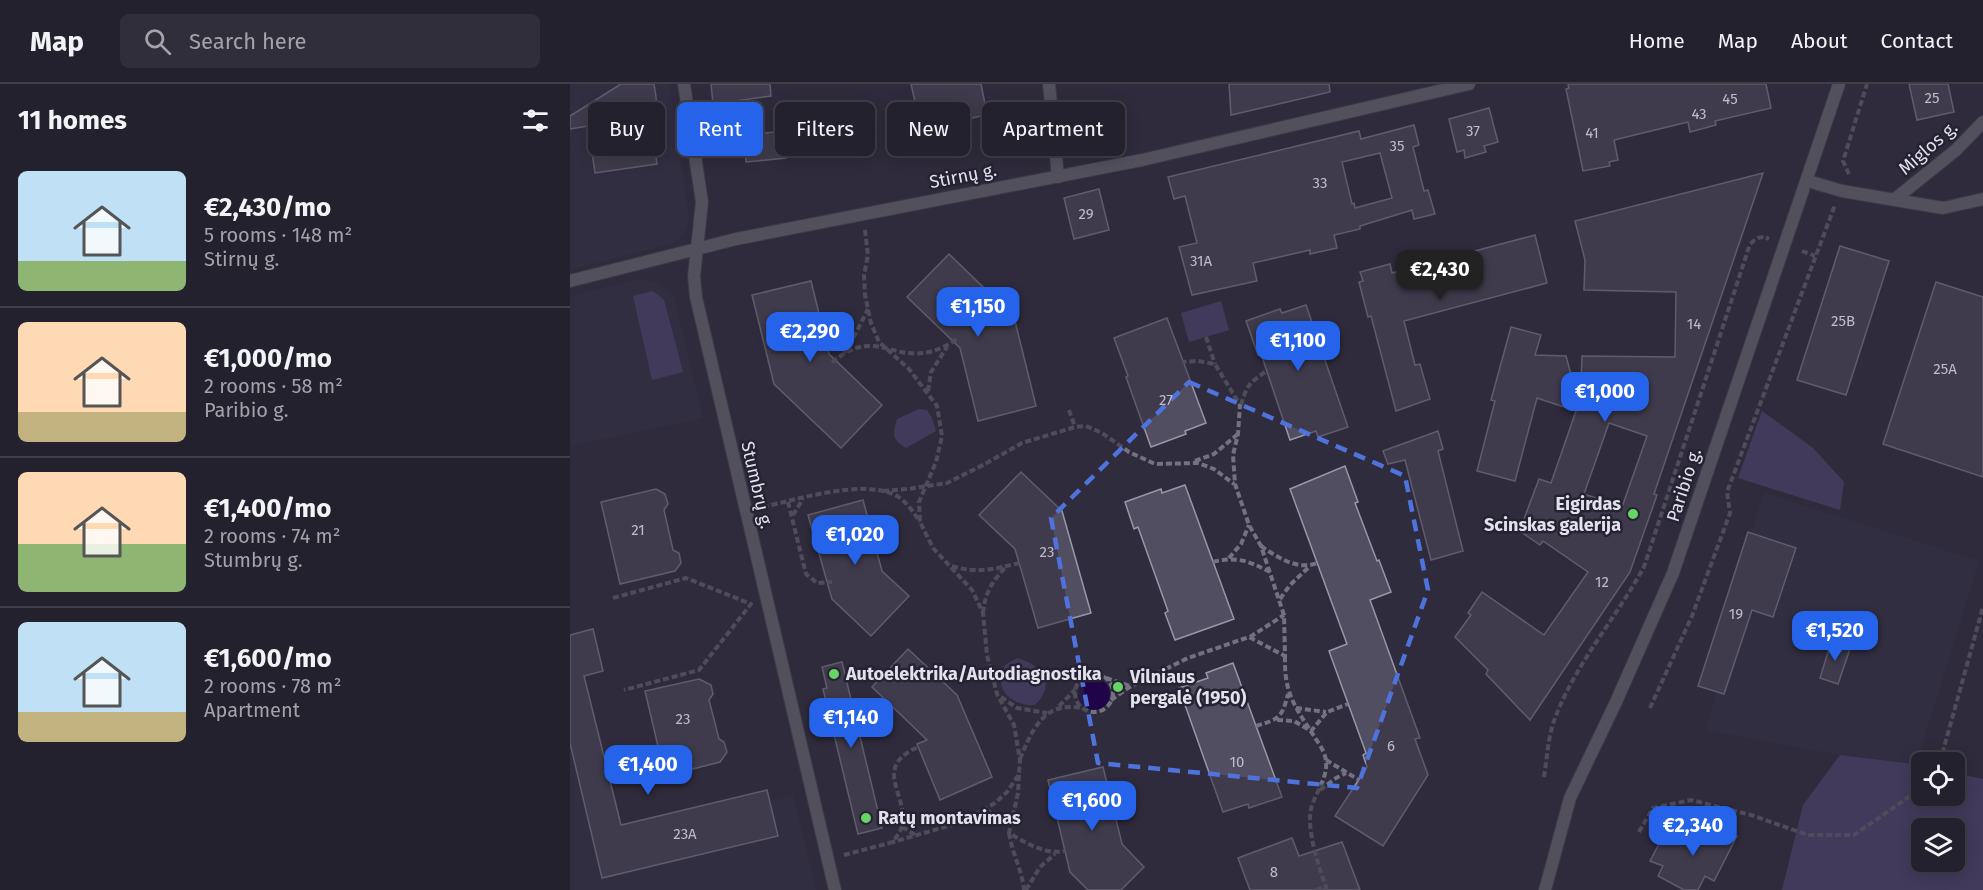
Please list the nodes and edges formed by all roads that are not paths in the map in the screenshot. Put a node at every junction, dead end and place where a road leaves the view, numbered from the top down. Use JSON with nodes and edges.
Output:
{"nodes":[{"id":1,"x":684,"y":84,"type":"edge"},
{"id":2,"x":1049,"y":84,"type":"edge"},
{"id":3,"x":1412,"y":84,"type":"edge"},
{"id":4,"x":1469,"y":84,"type":"edge"},
{"id":5,"x":1839,"y":84,"type":"edge"},
{"id":6,"x":1413,"y":98,"type":"junction"},
{"id":7,"x":1983,"y":122,"type":"edge"},
{"id":8,"x":1058,"y":177,"type":"junction"},
{"id":9,"x":1808,"y":181,"type":"junction"},
{"id":10,"x":1894,"y":199,"type":"junction"},
{"id":11,"x":1983,"y":199,"type":"edge"},
{"id":12,"x":697,"y":250,"type":"junction"},
{"id":13,"x":570,"y":281,"type":"edge"},
{"id":14,"x":835,"y":890,"type":"edge"},
{"id":15,"x":1545,"y":890,"type":"edge"}],
"edges":[{"from":1,"to":12,"type":"street","name":"Stumbrų g."},
{"from":2,"to":8,"type":"street"},
{"from":3,"to":6,"type":"street"},
{"from":4,"to":6,"type":"street","name":"Stirnų g."},
{"from":5,"to":9,"type":"street","name":"Paribio g."},
{"from":6,"to":8,"type":"street","name":"Stirnų g."},
{"from":7,"to":10,"type":"street","name":"Miglos g."},
{"from":8,"to":12,"type":"street","name":"Stirnų g."},
{"from":9,"to":10,"type":"street","name":"Miglos g."},
{"from":9,"to":15,"type":"street","name":"Paribio g."},
{"from":10,"to":11,"type":"street","name":"Miglos g."},
{"from":12,"to":13,"type":"street","name":"Stirnų g."},
{"from":12,"to":14,"type":"street","name":"Stumbrų g."}]}
